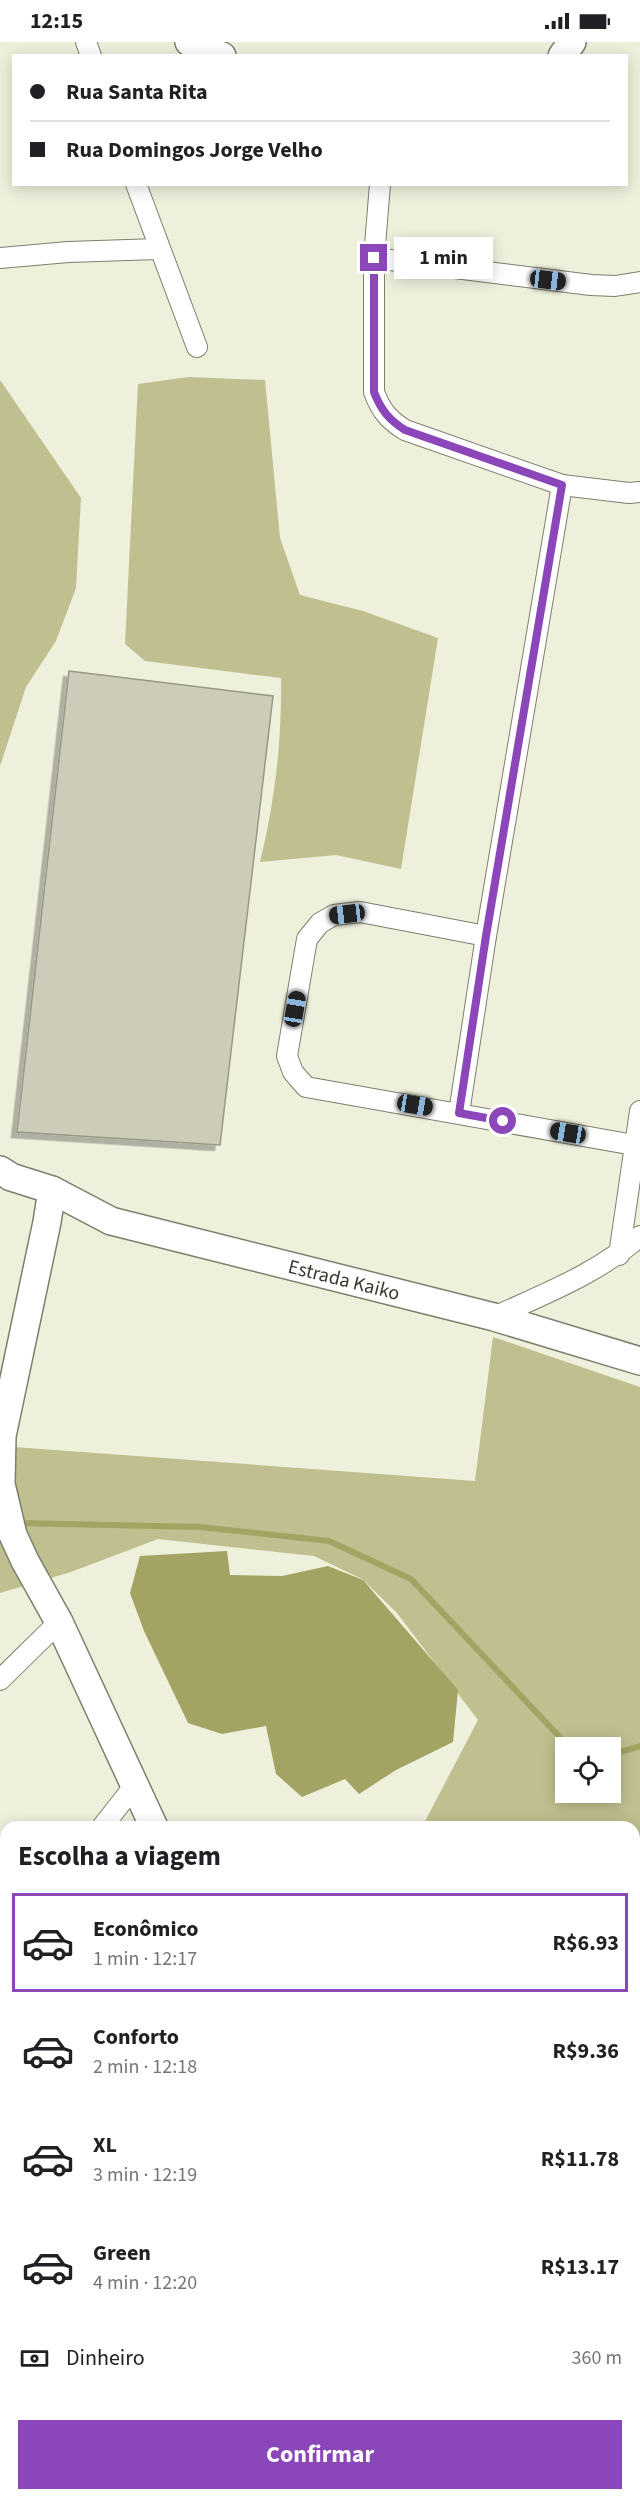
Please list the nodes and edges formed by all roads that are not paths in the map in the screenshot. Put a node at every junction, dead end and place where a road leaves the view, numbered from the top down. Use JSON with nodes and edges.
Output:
{"nodes":[{"id":1,"x":189,"y":42,"type":"edge"},
{"id":2,"x":217,"y":54,"type":"edge"},
{"id":3,"x":137,"y":186,"type":"edge"},
{"id":4,"x":380,"y":186,"type":"edge"},
{"id":5,"x":158,"y":249,"type":"junction"},
{"id":6,"x":0,"y":258,"type":"edge"},
{"id":7,"x":374,"y":258,"type":"junction"},
{"id":8,"x":640,"y":282,"type":"edge"},
{"id":9,"x":197,"y":347,"type":"dead end"},
{"id":10,"x":562,"y":485,"type":"junction"},
{"id":11,"x":640,"y":492,"type":"edge"},
{"id":12,"x":486,"y":936,"type":"junction"},
{"id":13,"x":640,"y":1111,"type":"edge"},
{"id":14,"x":459,"y":1113,"type":"junction"},
{"id":15,"x":634,"y":1145,"type":"junction"},
{"id":16,"x":0,"y":1170,"type":"edge"},
{"id":17,"x":52,"y":1190,"type":"junction"},
{"id":18,"x":640,"y":1236,"type":"edge"},
{"id":19,"x":620,"y":1255,"type":"junction"},
{"id":20,"x":494,"y":1317,"type":"junction"},
{"id":21,"x":640,"y":1361,"type":"edge"},
{"id":22,"x":0,"y":1467,"type":"edge"},
{"id":23,"x":59,"y":1622,"type":"junction"},
{"id":24,"x":0,"y":1680,"type":"edge"},
{"id":25,"x":135,"y":1785,"type":"junction"},
{"id":26,"x":107,"y":1821,"type":"edge"},
{"id":27,"x":151,"y":1821,"type":"edge"}],
"edges":[{"from":1,"to":2,"type":"street"},
{"from":3,"to":5,"type":"street"},
{"from":4,"to":7,"type":"street"},
{"from":5,"to":6,"type":"street"},
{"from":5,"to":9,"type":"street"},
{"from":7,"to":8,"type":"street"},
{"from":7,"to":10,"type":"street"},
{"from":10,"to":11,"type":"street"},
{"from":10,"to":12,"type":"street"},
{"from":12,"to":14,"type":"street"},
{"from":12,"to":14,"type":"street"},
{"from":13,"to":15,"type":"street"},
{"from":14,"to":15,"type":"street"},
{"from":15,"to":19,"type":"street"},
{"from":16,"to":17,"type":"street","name":"Estrada Kaiko"},
{"from":17,"to":20,"type":"street","name":"Estrada Kaiko"},
{"from":17,"to":22,"type":"street"},
{"from":18,"to":19,"type":"street"},
{"from":19,"to":20,"type":"street"},
{"from":20,"to":21,"type":"street","name":"Estrada Kaiko"},
{"from":22,"to":23,"type":"street"},
{"from":23,"to":24,"type":"street"},
{"from":23,"to":25,"type":"street"},
{"from":25,"to":26,"type":"street"},
{"from":25,"to":27,"type":"street"}]}
